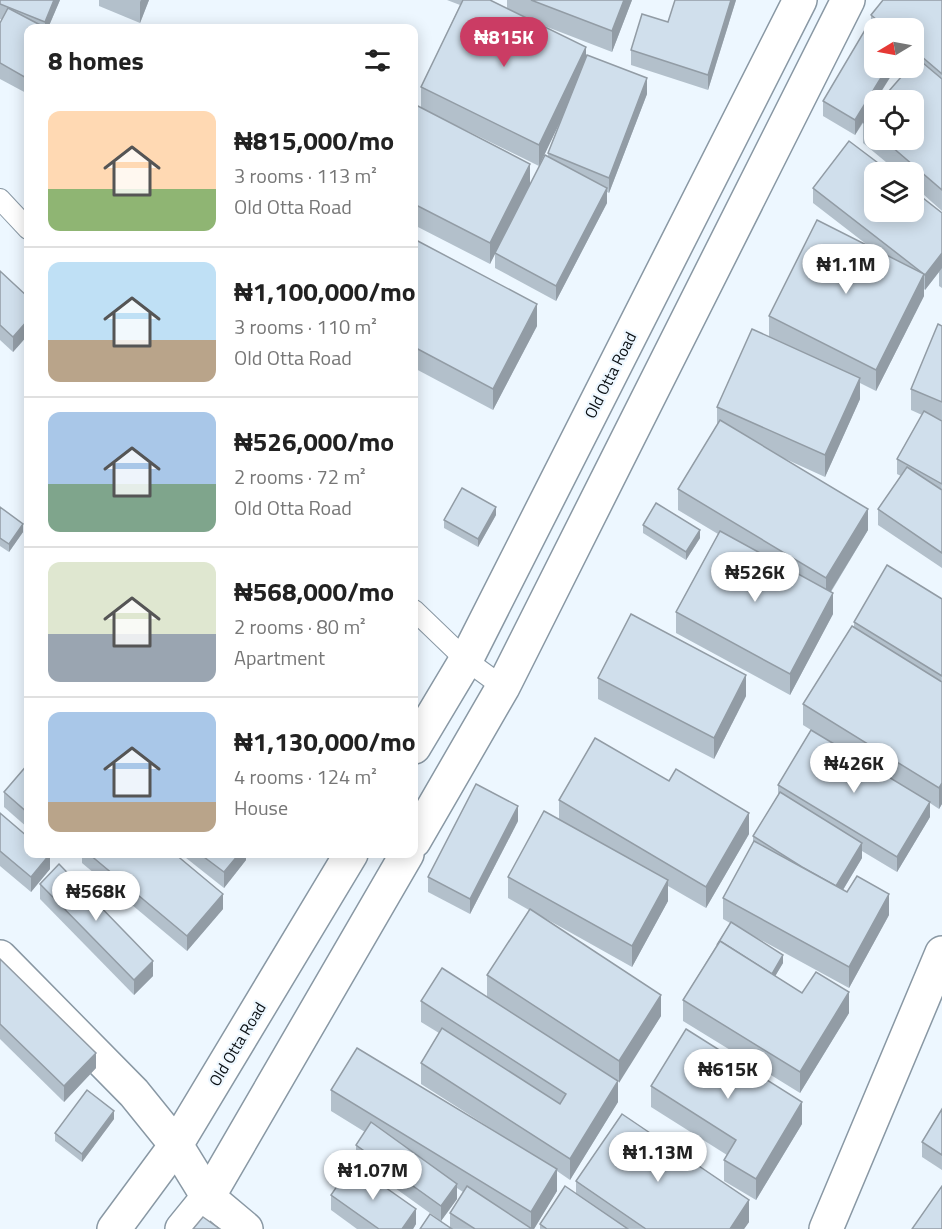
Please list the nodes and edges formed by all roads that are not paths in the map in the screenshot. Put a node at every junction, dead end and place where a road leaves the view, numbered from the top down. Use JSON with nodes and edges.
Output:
{"nodes":[{"id":1,"x":800,"y":0,"type":"edge"},
{"id":2,"x":848,"y":0,"type":"edge"},
{"id":3,"x":0,"y":199,"type":"edge"},
{"id":4,"x":24,"y":225,"type":"edge"},
{"id":5,"x":418,"y":614,"type":"edge"},
{"id":6,"x":466,"y":660,"type":"junction"},
{"id":7,"x":503,"y":687,"type":"junction"},
{"id":8,"x":418,"y":740,"type":"edge"},
{"id":9,"x":418,"y":834,"type":"edge"},
{"id":10,"x":349,"y":858,"type":"edge"},
{"id":11,"x":405,"y":858,"type":"edge"},
{"id":12,"x":942,"y":953,"type":"edge"},
{"id":13,"x":0,"y":957,"type":"edge"},
{"id":14,"x":176,"y":1145,"type":"junction"},
{"id":15,"x":208,"y":1197,"type":"junction"},
{"id":16,"x":114,"y":1229,"type":"edge"},
{"id":17,"x":182,"y":1229,"type":"edge"},
{"id":18,"x":246,"y":1229,"type":"edge"},
{"id":19,"x":826,"y":1229,"type":"edge"}],
"edges":[{"from":1,"to":6,"type":"main road","name":"Old Otta Road"},
{"from":2,"to":7,"type":"main road"},
{"from":3,"to":4,"type":"lane"},
{"from":5,"to":6,"type":"lane"},
{"from":6,"to":7,"type":"lane"},
{"from":6,"to":8,"type":"main road","name":"Old Otta Road"},
{"from":7,"to":9,"type":"main road"},
{"from":10,"to":14,"type":"main road","name":"Old Otta Road"},
{"from":11,"to":15,"type":"main road"},
{"from":12,"to":19,"type":"main road"},
{"from":13,"to":14,"type":"main road"},
{"from":14,"to":15,"type":"main road"},
{"from":14,"to":16,"type":"main road","name":"Old Otta Road"},
{"from":15,"to":17,"type":"main road"},
{"from":15,"to":18,"type":"main road"}]}
